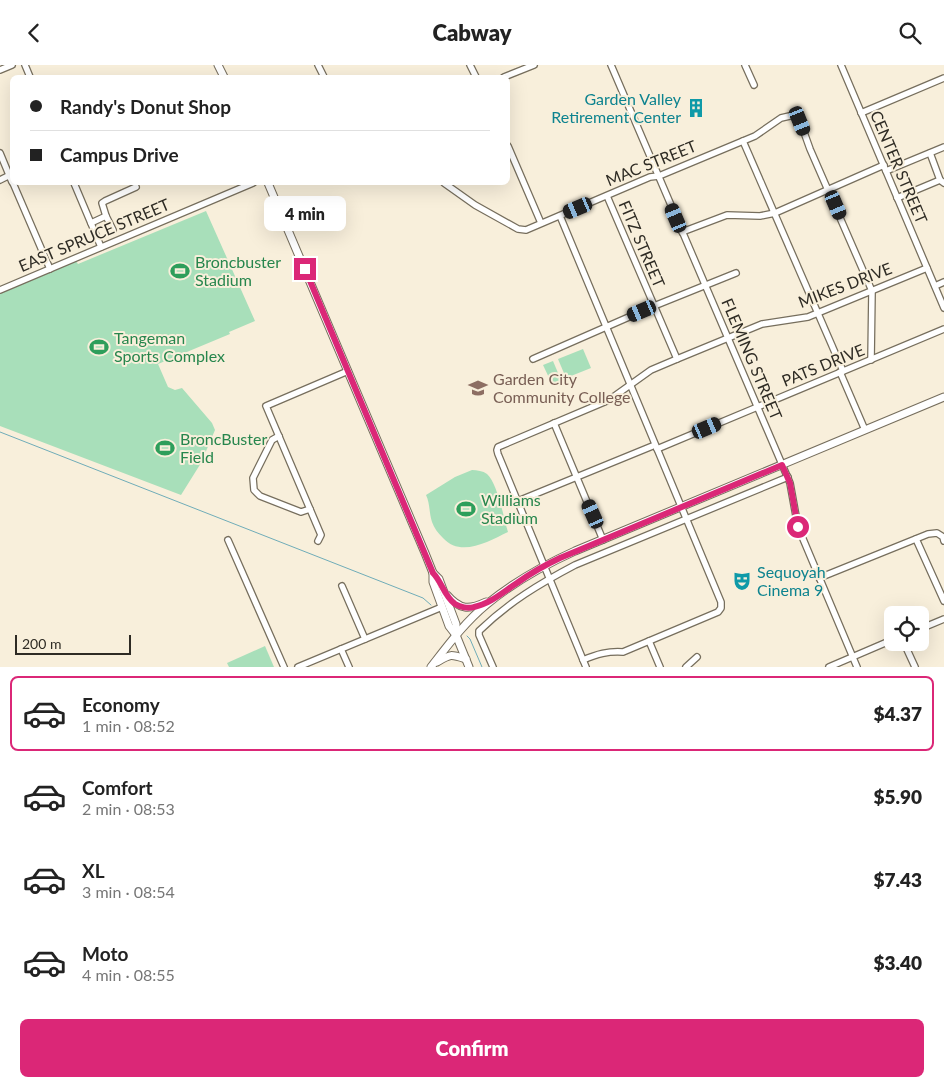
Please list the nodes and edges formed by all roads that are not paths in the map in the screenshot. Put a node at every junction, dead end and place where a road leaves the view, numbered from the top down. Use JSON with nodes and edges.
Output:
{"nodes":[{"id":1,"x":12,"y":65,"type":"edge"},
{"id":2,"x":534,"y":65,"type":"edge"},
{"id":3,"x":611,"y":65,"type":"edge"},
{"id":4,"x":746,"y":65,"type":"edge"},
{"id":5,"x":841,"y":65,"type":"edge"},
{"id":6,"x":0,"y":70,"type":"edge"},
{"id":7,"x":509,"y":75,"type":"edge"},
{"id":8,"x":944,"y":78,"type":"edge"},
{"id":9,"x":754,"y":85,"type":"dead end"},
{"id":10,"x":861,"y":113,"type":"junction"},
{"id":11,"x":743,"y":141,"type":"junction"},
{"id":12,"x":944,"y":147,"type":"edge"},
{"id":13,"x":510,"y":151,"type":"edge"},
{"id":14,"x":0,"y":153,"type":"edge"},
{"id":15,"x":930,"y":153,"type":"junction"},
{"id":16,"x":885,"y":168,"type":"junction"},
{"id":17,"x":10,"y":173,"type":"edge"},
{"id":18,"x":658,"y":176,"type":"junction"},
{"id":19,"x":942,"y":181,"type":"edge"},
{"id":20,"x":13,"y":185,"type":"edge"},
{"id":21,"x":75,"y":185,"type":"edge"},
{"id":22,"x":249,"y":185,"type":"edge"},
{"id":23,"x":269,"y":185,"type":"edge"},
{"id":24,"x":447,"y":185,"type":"edge"},
{"id":25,"x":136,"y":187,"type":"dead end"},
{"id":26,"x":828,"y":189,"type":"junction"},
{"id":27,"x":607,"y":196,"type":"junction"},
{"id":28,"x":898,"y":198,"type":"junction"},
{"id":29,"x":775,"y":213,"type":"junction"},
{"id":30,"x":560,"y":215,"type":"junction"},
{"id":31,"x":106,"y":216,"type":"junction"},
{"id":32,"x":91,"y":223,"type":"junction"},
{"id":33,"x":541,"y":223,"type":"junction"},
{"id":34,"x":113,"y":230,"type":"dead end"},
{"id":35,"x":682,"y":232,"type":"junction"},
{"id":36,"x":101,"y":247,"type":"junction"},
{"id":37,"x":927,"y":268,"type":"junction"},
{"id":38,"x":50,"y":269,"type":"junction"},
{"id":39,"x":736,"y":273,"type":"dead end"},
{"id":40,"x":944,"y":282,"type":"edge"},
{"id":41,"x":705,"y":284,"type":"junction"},
{"id":42,"x":935,"y":286,"type":"junction"},
{"id":43,"x":0,"y":289,"type":"edge"},
{"id":44,"x":872,"y":291,"type":"junction"},
{"id":45,"x":654,"y":306,"type":"junction"},
{"id":46,"x":944,"y":308,"type":"edge"},
{"id":47,"x":818,"y":313,"type":"junction"},
{"id":48,"x":606,"y":327,"type":"junction"},
{"id":49,"x":944,"y":329,"type":"edge"},
{"id":50,"x":728,"y":338,"type":"junction"},
{"id":51,"x":533,"y":359,"type":"dead end"},
{"id":52,"x":677,"y":359,"type":"junction"},
{"id":53,"x":871,"y":360,"type":"junction"},
{"id":54,"x":348,"y":371,"type":"junction"},
{"id":55,"x":841,"y":372,"type":"junction"},
{"id":56,"x":630,"y":384,"type":"junction"},
{"id":57,"x":944,"y":397,"type":"edge"},
{"id":58,"x":757,"y":407,"type":"junction"},
{"id":59,"x":554,"y":423,"type":"junction"},
{"id":60,"x":865,"y":431,"type":"junction"},
{"id":61,"x":279,"y":436,"type":"junction"},
{"id":62,"x":656,"y":447,"type":"junction"},
{"id":63,"x":782,"y":465,"type":"junction"},
{"id":64,"x":577,"y":477,"type":"junction"},
{"id":65,"x":788,"y":477,"type":"junction"},
{"id":66,"x":518,"y":501,"type":"junction"},
{"id":67,"x":682,"y":507,"type":"junction"},
{"id":68,"x":310,"y":509,"type":"junction"},
{"id":69,"x":686,"y":520,"type":"junction"},
{"id":70,"x":916,"y":539,"type":"junction"},
{"id":71,"x":228,"y":540,"type":"dead end"},
{"id":72,"x":603,"y":540,"type":"junction"},
{"id":73,"x":318,"y":541,"type":"dead end"},
{"id":74,"x":944,"y":541,"type":"edge"},
{"id":75,"x":545,"y":566,"type":"junction"},
{"id":76,"x":433,"y":573,"type":"junction"},
{"id":77,"x":819,"y":578,"type":"junction"},
{"id":78,"x":550,"y":579,"type":"junction"},
{"id":79,"x":342,"y":586,"type":"dead end"},
{"id":80,"x":443,"y":589,"type":"junction"},
{"id":81,"x":494,"y":599,"type":"junction"},
{"id":82,"x":944,"y":601,"type":"edge"},
{"id":83,"x":442,"y":607,"type":"junction"},
{"id":84,"x":944,"y":619,"type":"edge"},
{"id":85,"x":929,"y":625,"type":"edge"},
{"id":86,"x":456,"y":635,"type":"junction"},
{"id":87,"x":365,"y":639,"type":"junction"},
{"id":88,"x":649,"y":641,"type":"junction"},
{"id":89,"x":884,"y":643,"type":"edge"},
{"id":90,"x":341,"y":649,"type":"junction"},
{"id":91,"x":908,"y":651,"type":"edge"},
{"id":92,"x":697,"y":657,"type":"dead end"},
{"id":93,"x":852,"y":657,"type":"junction"},
{"id":94,"x":466,"y":659,"type":"junction"},
{"id":95,"x":583,"y":660,"type":"junction"},
{"id":96,"x":432,"y":666,"type":"edge"},
{"id":97,"x":284,"y":667,"type":"edge"},
{"id":98,"x":298,"y":667,"type":"edge"},
{"id":99,"x":349,"y":667,"type":"edge"},
{"id":100,"x":469,"y":667,"type":"edge"},
{"id":101,"x":493,"y":667,"type":"edge"},
{"id":102,"x":586,"y":667,"type":"edge"},
{"id":103,"x":660,"y":667,"type":"edge"},
{"id":104,"x":686,"y":667,"type":"edge"},
{"id":105,"x":829,"y":667,"type":"edge"},
{"id":106,"x":857,"y":667,"type":"edge"},
{"id":107,"x":915,"y":667,"type":"edge"}],
"edges":[{"from":1,"to":6,"type":"street"},
{"from":2,"to":7,"type":"street"},
{"from":3,"to":18,"type":"street","name":"FLEMING STREET"},
{"from":4,"to":9,"type":"street"},
{"from":5,"to":10,"type":"street","name":"CENTER STREET"},
{"from":8,"to":10,"type":"street"},
{"from":10,"to":16,"type":"street","name":"CENTER STREET"},
{"from":11,"to":18,"type":"street","name":"MAC STREET"},
{"from":11,"to":26,"type":"street","name":"MAC STREET"},
{"from":11,"to":29,"type":"street"},
{"from":12,"to":15,"type":"street"},
{"from":13,"to":33,"type":"street"},
{"from":14,"to":17,"type":"street"},
{"from":15,"to":16,"type":"street"},
{"from":15,"to":19,"type":"street"},
{"from":16,"to":26,"type":"street"},
{"from":16,"to":28,"type":"street","name":"CENTER STREET"},
{"from":18,"to":27,"type":"street","name":"MAC STREET"},
{"from":18,"to":35,"type":"street","name":"FLEMING STREET"},
{"from":19,"to":28,"type":"street"},
{"from":20,"to":38,"type":"street"},
{"from":21,"to":32,"type":"street"},
{"from":22,"to":36,"type":"street","name":"EAST SPRUCE STREET"},
{"from":23,"to":54,"type":"main road"},
{"from":24,"to":33,"type":"street","name":"MAC STREET"},
{"from":25,"to":31,"type":"street"},
{"from":26,"to":29,"type":"street"},
{"from":26,"to":44,"type":"street"},
{"from":27,"to":30,"type":"street","name":"MAC STREET"},
{"from":27,"to":45,"type":"street","name":"FITZ STREET"},
{"from":28,"to":37,"type":"street","name":"CENTER STREET"},
{"from":29,"to":35,"type":"street"},
{"from":29,"to":47,"type":"street"},
{"from":30,"to":33,"type":"street","name":"MAC STREET"},
{"from":30,"to":48,"type":"street"},
{"from":31,"to":32,"type":"street"},
{"from":31,"to":34,"type":"street"},
{"from":32,"to":36,"type":"street"},
{"from":35,"to":41,"type":"street","name":"FLEMING STREET"},
{"from":36,"to":38,"type":"street","name":"EAST SPRUCE STREET"},
{"from":37,"to":42,"type":"street","name":"CENTER STREET"},
{"from":37,"to":44,"type":"street","name":"MIKES DRIVE"},
{"from":38,"to":43,"type":"street","name":"EAST SPRUCE STREET"},
{"from":39,"to":41,"type":"street"},
{"from":40,"to":42,"type":"street"},
{"from":41,"to":45,"type":"street"},
{"from":41,"to":50,"type":"street","name":"FLEMING STREET"},
{"from":42,"to":46,"type":"street","name":"CENTER STREET"},
{"from":44,"to":47,"type":"street","name":"MIKES DRIVE"},
{"from":44,"to":53,"type":"street"},
{"from":45,"to":48,"type":"street"},
{"from":45,"to":52,"type":"street","name":"FITZ STREET"},
{"from":47,"to":50,"type":"street","name":"MIKES DRIVE"},
{"from":47,"to":55,"type":"street"},
{"from":48,"to":51,"type":"street"},
{"from":48,"to":56,"type":"street"},
{"from":49,"to":53,"type":"street","name":"PATS DRIVE"},
{"from":50,"to":52,"type":"street","name":"MIKES DRIVE"},
{"from":50,"to":58,"type":"street","name":"FLEMING STREET"},
{"from":52,"to":56,"type":"street","name":"MIKES DRIVE"},
{"from":53,"to":55,"type":"street","name":"PATS DRIVE"},
{"from":54,"to":61,"type":"street"},
{"from":54,"to":76,"type":"main road"},
{"from":55,"to":58,"type":"street","name":"PATS DRIVE"},
{"from":55,"to":60,"type":"street"},
{"from":56,"to":59,"type":"street","name":"MIKES DRIVE"},
{"from":56,"to":62,"type":"street"},
{"from":57,"to":60,"type":"main road"},
{"from":58,"to":62,"type":"street","name":"PATS DRIVE"},
{"from":58,"to":63,"type":"street","name":"FLEMING STREET"},
{"from":59,"to":64,"type":"street"},
{"from":59,"to":66,"type":"street","name":"MIKES DRIVE"},
{"from":60,"to":63,"type":"main road"},
{"from":61,"to":68,"type":"street"},
{"from":61,"to":68,"type":"street"},
{"from":62,"to":64,"type":"street","name":"PATS DRIVE"},
{"from":62,"to":67,"type":"street"},
{"from":63,"to":65,"type":"street","name":"FLEMING STREET"},
{"from":63,"to":67,"type":"main road"},
{"from":64,"to":66,"type":"street","name":"PATS DRIVE"},
{"from":64,"to":72,"type":"street"},
{"from":65,"to":69,"type":"street"},
{"from":65,"to":77,"type":"street","name":"FLEMING STREET"},
{"from":66,"to":75,"type":"street"},
{"from":67,"to":69,"type":"street"},
{"from":67,"to":72,"type":"main road"},
{"from":68,"to":73,"type":"street"},
{"from":69,"to":78,"type":"street"},
{"from":69,"to":88,"type":"street"},
{"from":70,"to":74,"type":"street"},
{"from":70,"to":77,"type":"street"},
{"from":70,"to":82,"type":"street"},
{"from":71,"to":97,"type":"street"},
{"from":72,"to":75,"type":"main road"},
{"from":75,"to":78,"type":"street"},
{"from":75,"to":81,"type":"main road"},
{"from":76,"to":80,"type":"main road"},
{"from":76,"to":83,"type":"main road"},
{"from":77,"to":93,"type":"street","name":"FLEMING STREET"},
{"from":78,"to":95,"type":"street"},
{"from":78,"to":101,"type":"street"},
{"from":79,"to":87,"type":"street"},
{"from":80,"to":81,"type":"main road"},
{"from":80,"to":86,"type":"main road"},
{"from":81,"to":86,"type":"main road"},
{"from":83,"to":86,"type":"main road"},
{"from":83,"to":87,"type":"street"},
{"from":84,"to":85,"type":"street"},
{"from":86,"to":94,"type":"main road"},
{"from":86,"to":96,"type":"main road"},
{"from":87,"to":90,"type":"street"},
{"from":88,"to":95,"type":"street"},
{"from":88,"to":103,"type":"street"},
{"from":89,"to":93,"type":"street"},
{"from":90,"to":98,"type":"street"},
{"from":90,"to":99,"type":"street"},
{"from":91,"to":107,"type":"street"},
{"from":92,"to":104,"type":"street"},
{"from":93,"to":105,"type":"street"},
{"from":93,"to":106,"type":"street","name":"FLEMING STREET"},
{"from":94,"to":96,"type":"main road"},
{"from":94,"to":100,"type":"main road"},
{"from":95,"to":102,"type":"street"}]}
